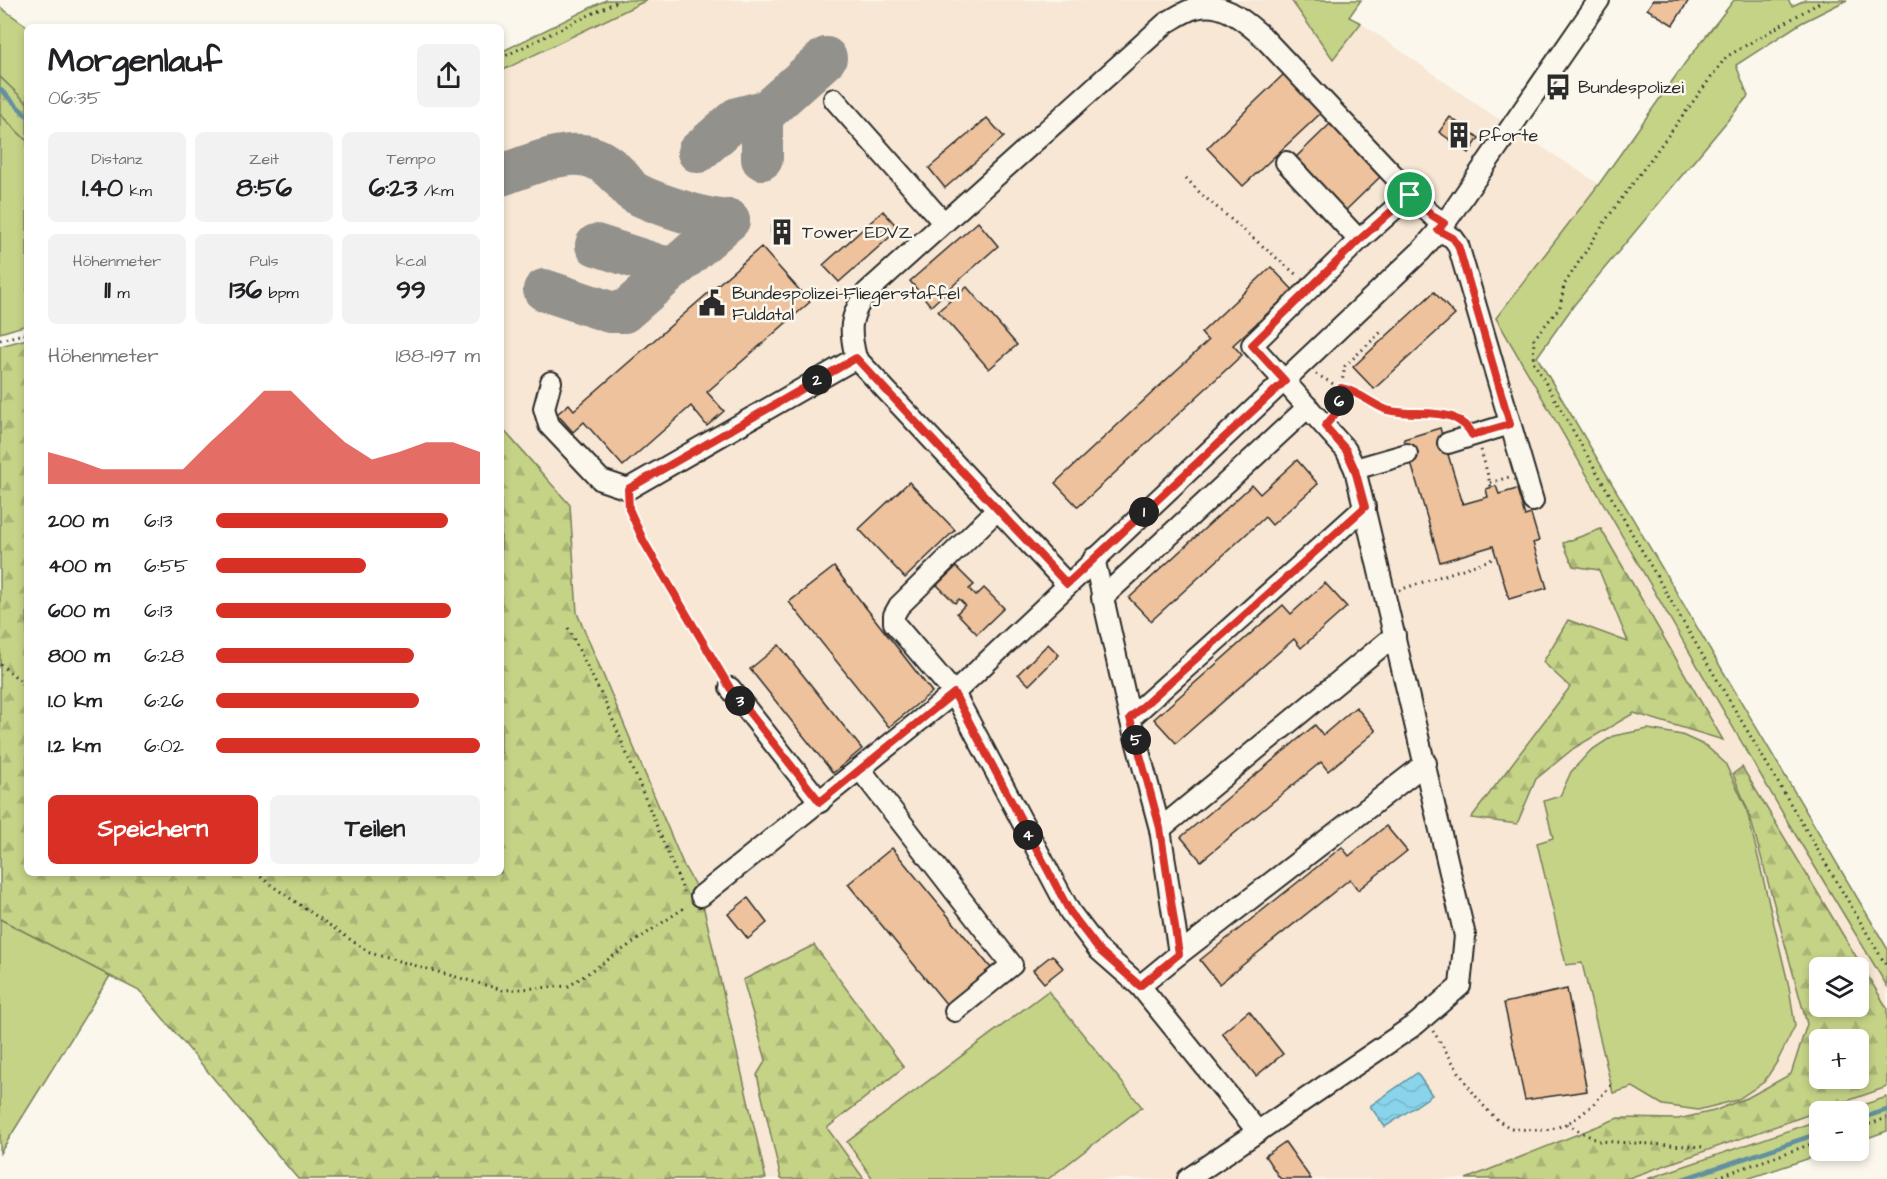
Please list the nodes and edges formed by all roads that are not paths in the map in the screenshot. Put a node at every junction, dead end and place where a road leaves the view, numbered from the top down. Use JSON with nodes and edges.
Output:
{"nodes":[{"id":1,"x":1599,"y":0,"type":"edge"},
{"id":2,"x":834,"y":99,"type":"dead end"},
{"id":3,"x":1286,"y":162,"type":"dead end"},
{"id":4,"x":1410,"y":195,"type":"junction"},
{"id":5,"x":943,"y":222,"type":"junction"},
{"id":6,"x":1442,"y":227,"type":"junction"},
{"id":7,"x":1359,"y":240,"type":"junction"},
{"id":8,"x":856,"y":358,"type":"junction"},
{"id":9,"x":1285,"y":381,"type":"junction"},
{"id":10,"x":551,"y":382,"type":"dead end"},
{"id":11,"x":1308,"y":407,"type":"junction"},
{"id":12,"x":1510,"y":424,"type":"junction"},
{"id":13,"x":1448,"y":442,"type":"dead end"},
{"id":14,"x":1407,"y":454,"type":"dead end"},
{"id":15,"x":1355,"y":470,"type":"junction"},
{"id":16,"x":1533,"y":501,"type":"dead end"},
{"id":17,"x":1365,"y":507,"type":"junction"},
{"id":18,"x":998,"y":509,"type":"junction"},
{"id":19,"x":1094,"y":558,"type":"junction"},
{"id":20,"x":1067,"y":584,"type":"junction"},
{"id":21,"x":1102,"y":598,"type":"junction"},
{"id":22,"x":1395,"y":635,"type":"junction"},
{"id":23,"x":730,"y":688,"type":"road end"},
{"id":24,"x":954,"y":693,"type":"junction"},
{"id":25,"x":1130,"y":718,"type":"junction"},
{"id":26,"x":1426,"y":763,"type":"junction"},
{"id":27,"x":860,"y":769,"type":"junction"},
{"id":28,"x":820,"y":802,"type":"junction"},
{"id":29,"x":1160,"y":828,"type":"junction"},
{"id":30,"x":695,"y":901,"type":"road end"},
{"id":31,"x":1179,"y":954,"type":"junction"},
{"id":32,"x":1140,"y":986,"type":"junction"},
{"id":33,"x":955,"y":1011,"type":"dead end"},
{"id":34,"x":1258,"y":1132,"type":"junction"},
{"id":35,"x":1188,"y":1179,"type":"edge"}],
"edges":[{"from":1,"to":6,"type":"street"},
{"from":2,"to":5,"type":"street"},
{"from":3,"to":7,"type":"street"},
{"from":4,"to":5,"type":"street"},
{"from":4,"to":6,"type":"street"},
{"from":4,"to":7,"type":"street"},
{"from":5,"to":8,"type":"street"},
{"from":6,"to":9,"type":"street"},
{"from":6,"to":12,"type":"street"},
{"from":7,"to":9,"type":"street"},
{"from":8,"to":10,"type":"street"},
{"from":8,"to":18,"type":"street"},
{"from":9,"to":11,"type":"street"},
{"from":9,"to":19,"type":"street"},
{"from":11,"to":15,"type":"street"},
{"from":11,"to":21,"type":"street"},
{"from":12,"to":13,"type":"street"},
{"from":12,"to":16,"type":"street"},
{"from":14,"to":15,"type":"street"},
{"from":15,"to":17,"type":"street"},
{"from":17,"to":22,"type":"street"},
{"from":17,"to":25,"type":"street"},
{"from":18,"to":20,"type":"street"},
{"from":18,"to":24,"type":"street"},
{"from":19,"to":20,"type":"street"},
{"from":19,"to":21,"type":"street"},
{"from":20,"to":24,"type":"street"},
{"from":21,"to":25,"type":"street"},
{"from":22,"to":26,"type":"street"},
{"from":22,"to":29,"type":"street"},
{"from":23,"to":28,"type":"street"},
{"from":24,"to":27,"type":"street"},
{"from":24,"to":32,"type":"street"},
{"from":25,"to":29,"type":"street"},
{"from":26,"to":31,"type":"street"},
{"from":26,"to":34,"type":"street"},
{"from":27,"to":28,"type":"street"},
{"from":27,"to":33,"type":"street"},
{"from":28,"to":30,"type":"street"},
{"from":29,"to":31,"type":"street"},
{"from":31,"to":32,"type":"street"},
{"from":32,"to":34,"type":"street"},
{"from":34,"to":35,"type":"street"}]}
